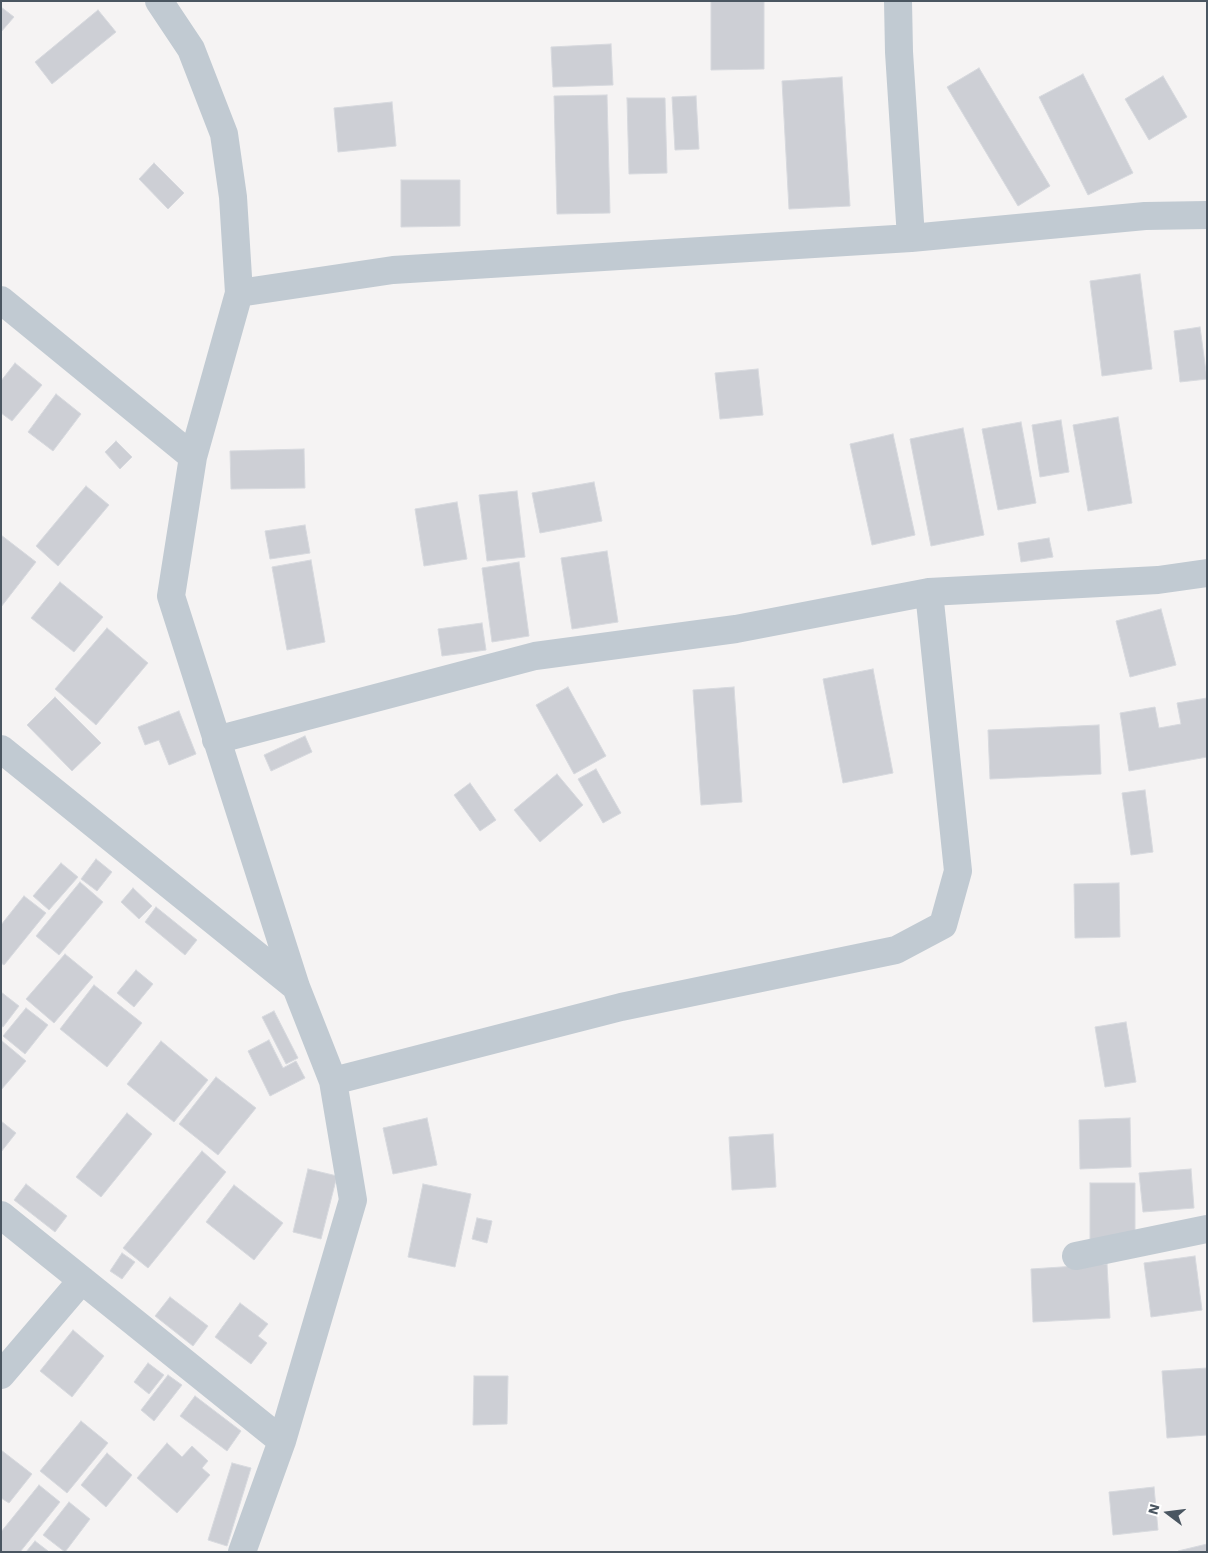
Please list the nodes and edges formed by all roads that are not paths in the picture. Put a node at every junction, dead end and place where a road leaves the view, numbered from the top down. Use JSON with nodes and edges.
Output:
{"nodes":[{"id":1,"x":160,"y":1,"type":"edge"},
{"id":2,"x":898,"y":1,"type":"edge"},
{"id":3,"x":1207,"y":215,"type":"edge"},
{"id":4,"x":911,"y":238,"type":"junction"},
{"id":5,"x":240,"y":293,"type":"junction"},
{"id":6,"x":1,"y":300,"type":"edge"},
{"id":7,"x":194,"y":457,"type":"junction"},
{"id":8,"x":1207,"y":573,"type":"edge"},
{"id":9,"x":929,"y":592,"type":"junction"},
{"id":10,"x":216,"y":740,"type":"junction"},
{"id":11,"x":1,"y":749,"type":"edge"},
{"id":12,"x":296,"y":986,"type":"junction"},
{"id":13,"x":332,"y":1081,"type":"junction"},
{"id":14,"x":1,"y":1214,"type":"edge"},
{"id":15,"x":1207,"y":1229,"type":"edge"},
{"id":16,"x":1076,"y":1256,"type":"dead end"},
{"id":17,"x":82,"y":1280,"type":"junction"},
{"id":18,"x":1,"y":1375,"type":"edge"},
{"id":19,"x":282,"y":1441,"type":"junction"},
{"id":20,"x":242,"y":1552,"type":"edge"}],
"edges":[{"from":1,"to":5,"type":"street"},
{"from":2,"to":4,"type":"street"},
{"from":3,"to":4,"type":"street"},
{"from":4,"to":5,"type":"street"},
{"from":5,"to":7,"type":"street"},
{"from":6,"to":7,"type":"street"},
{"from":7,"to":10,"type":"street"},
{"from":8,"to":9,"type":"street"},
{"from":9,"to":10,"type":"street"},
{"from":9,"to":13,"type":"street"},
{"from":10,"to":12,"type":"street"},
{"from":11,"to":12,"type":"street"},
{"from":12,"to":13,"type":"street"},
{"from":13,"to":19,"type":"street"},
{"from":14,"to":17,"type":"street"},
{"from":15,"to":16,"type":"street"},
{"from":17,"to":18,"type":"street"},
{"from":17,"to":19,"type":"street"},
{"from":19,"to":20,"type":"street"}]}
